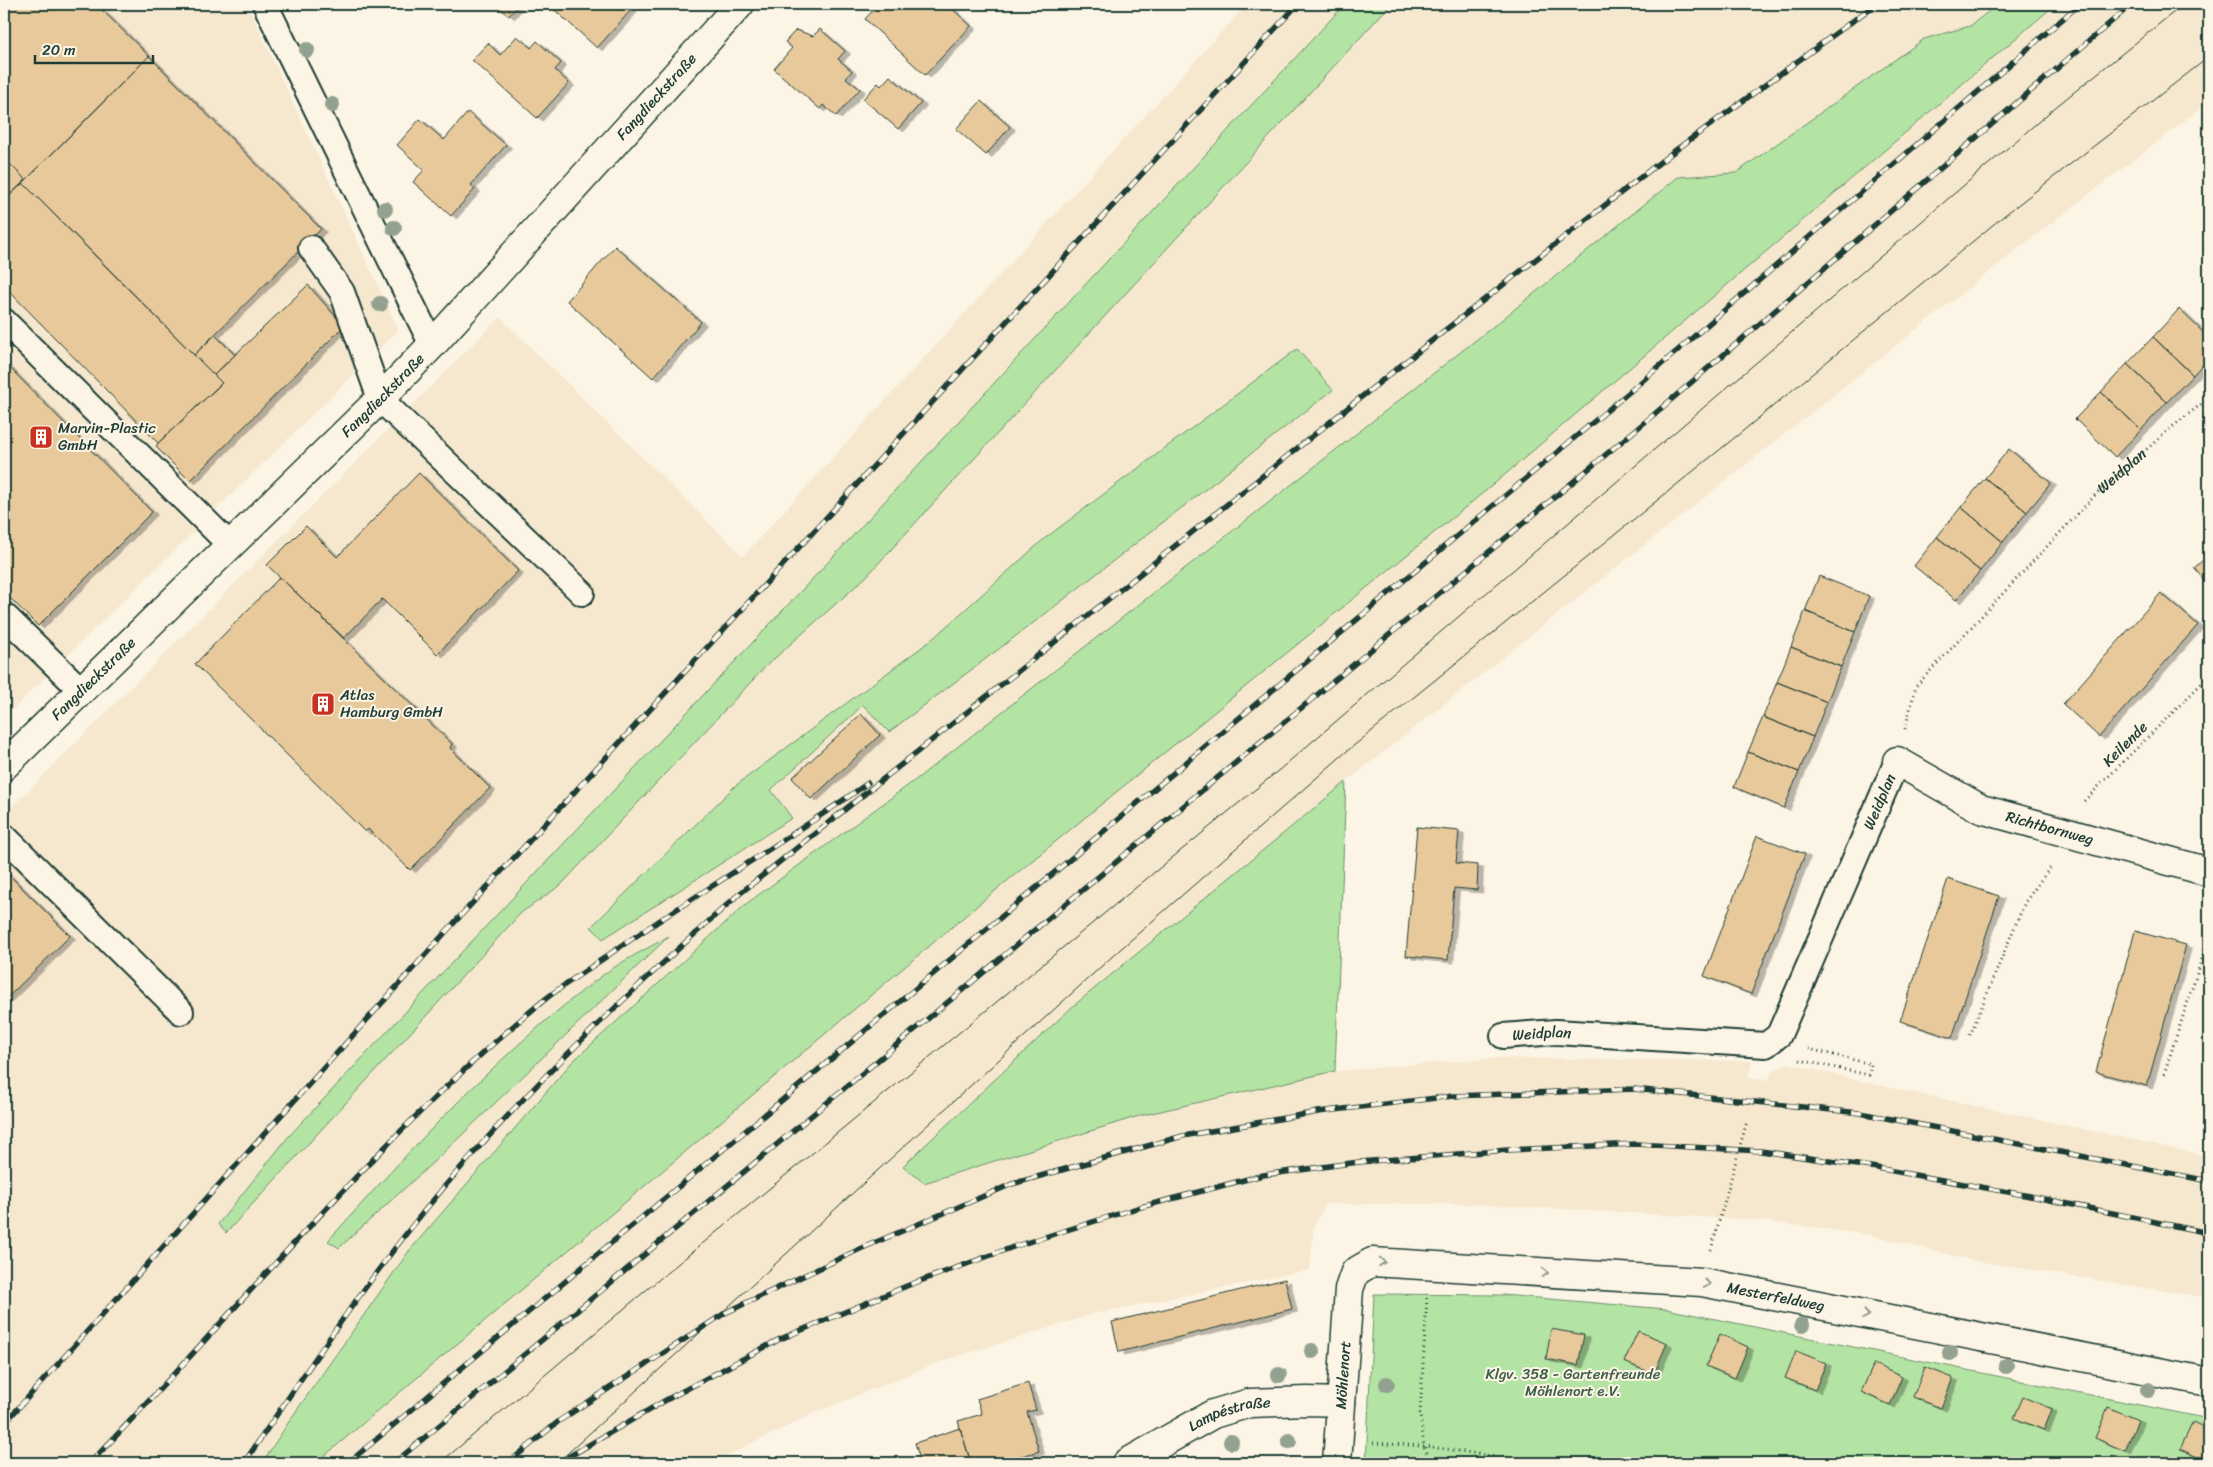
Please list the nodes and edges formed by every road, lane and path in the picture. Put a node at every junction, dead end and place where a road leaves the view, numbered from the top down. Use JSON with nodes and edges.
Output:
{"nodes":[{"id":1,"x":265,"y":4,"type":"edge"},
{"id":2,"x":740,"y":4,"type":"edge"},
{"id":3,"x":311,"y":248,"type":"dead end"},
{"id":4,"x":4,"y":321,"type":"edge"},
{"id":5,"x":432,"y":345,"type":"junction"},
{"id":6,"x":2209,"y":398,"type":"edge"},
{"id":7,"x":380,"y":399,"type":"junction"},
{"id":8,"x":230,"y":545,"type":"junction"},
{"id":9,"x":582,"y":593,"type":"dead end"},
{"id":10,"x":4,"y":615,"type":"edge"},
{"id":11,"x":2209,"y":676,"type":"edge"},
{"id":12,"x":81,"y":690,"type":"junction"},
{"id":13,"x":1897,"y":762,"type":"junction"},
{"id":14,"x":4,"y":766,"type":"edge"},
{"id":15,"x":2066,"y":831,"type":"junction"},
{"id":16,"x":4,"y":836,"type":"edge"},
{"id":17,"x":2209,"y":872,"type":"edge"},
{"id":18,"x":2209,"y":937,"type":"edge"},
{"id":19,"x":181,"y":1012,"type":"dead end"},
{"id":20,"x":1779,"y":1035,"type":"junction"},
{"id":21,"x":1970,"y":1035,"type":"dead end"},
{"id":22,"x":1503,"y":1036,"type":"dead end"},
{"id":23,"x":1792,"y":1058,"type":"dead end"},
{"id":24,"x":2164,"y":1074,"type":"dead end"},
{"id":25,"x":1747,"y":1121,"type":"dead end"},
{"id":26,"x":1702,"y":1282,"type":"junction"},
{"id":27,"x":1428,"y":1288,"type":"dead end"},
{"id":28,"x":1349,"y":1289,"type":"joint"},
{"id":29,"x":2209,"y":1382,"type":"edge"},
{"id":30,"x":1342,"y":1402,"type":"junction"},
{"id":31,"x":1370,"y":1443,"type":"dead end"},
{"id":32,"x":1424,"y":1446,"type":"junction"},
{"id":33,"x":1127,"y":1463,"type":"edge"},
{"id":34,"x":1337,"y":1463,"type":"edge"},
{"id":35,"x":1431,"y":1463,"type":"edge"},
{"id":36,"x":1541,"y":1463,"type":"edge"}],
"edges":[{"from":1,"to":5,"type":"lane"},
{"from":2,"to":5,"type":"street","name":"Fangdieckstraße"},
{"from":3,"to":7,"type":"lane"},
{"from":4,"to":8,"type":"lane"},
{"from":5,"to":7,"type":"street","name":"Fangdieckstraße"},
{"from":6,"to":13,"type":"path","name":"Weidplan"},
{"from":7,"to":8,"type":"street","name":"Fangdieckstraße"},
{"from":7,"to":9,"type":"lane"},
{"from":8,"to":12,"type":"street","name":"Fangdieckstraße"},
{"from":10,"to":12,"type":"lane"},
{"from":11,"to":15,"type":"path","name":"Keilende"},
{"from":12,"to":14,"type":"street","name":"Fangdieckstraße"},
{"from":13,"to":15,"type":"street","name":"Richtbornweg"},
{"from":13,"to":20,"type":"lane","name":"Weidplan"},
{"from":15,"to":17,"type":"street","name":"Richtbornweg"},
{"from":15,"to":21,"type":"path","name":"Keilende"},
{"from":16,"to":19,"type":"lane"},
{"from":18,"to":24,"type":"path"},
{"from":20,"to":22,"type":"lane","name":"Weidplan"},
{"from":20,"to":23,"type":"path"},
{"from":25,"to":26,"type":"path"},
{"from":28,"to":26,"type":"street","name":"Mesterfeldweg","one_way":true},
{"from":26,"to":29,"type":"street","name":"Mesterfeldweg","one_way":true},
{"from":27,"to":32,"type":"path"},
{"from":28,"to":30,"type":"street","name":"Möhlenort"},
{"from":30,"to":33,"type":"street","name":"Lampéstraße"},
{"from":30,"to":34,"type":"street","name":"Möhlenort"},
{"from":31,"to":32,"type":"path"},
{"from":32,"to":35,"type":"path"},
{"from":32,"to":36,"type":"path"}]}
